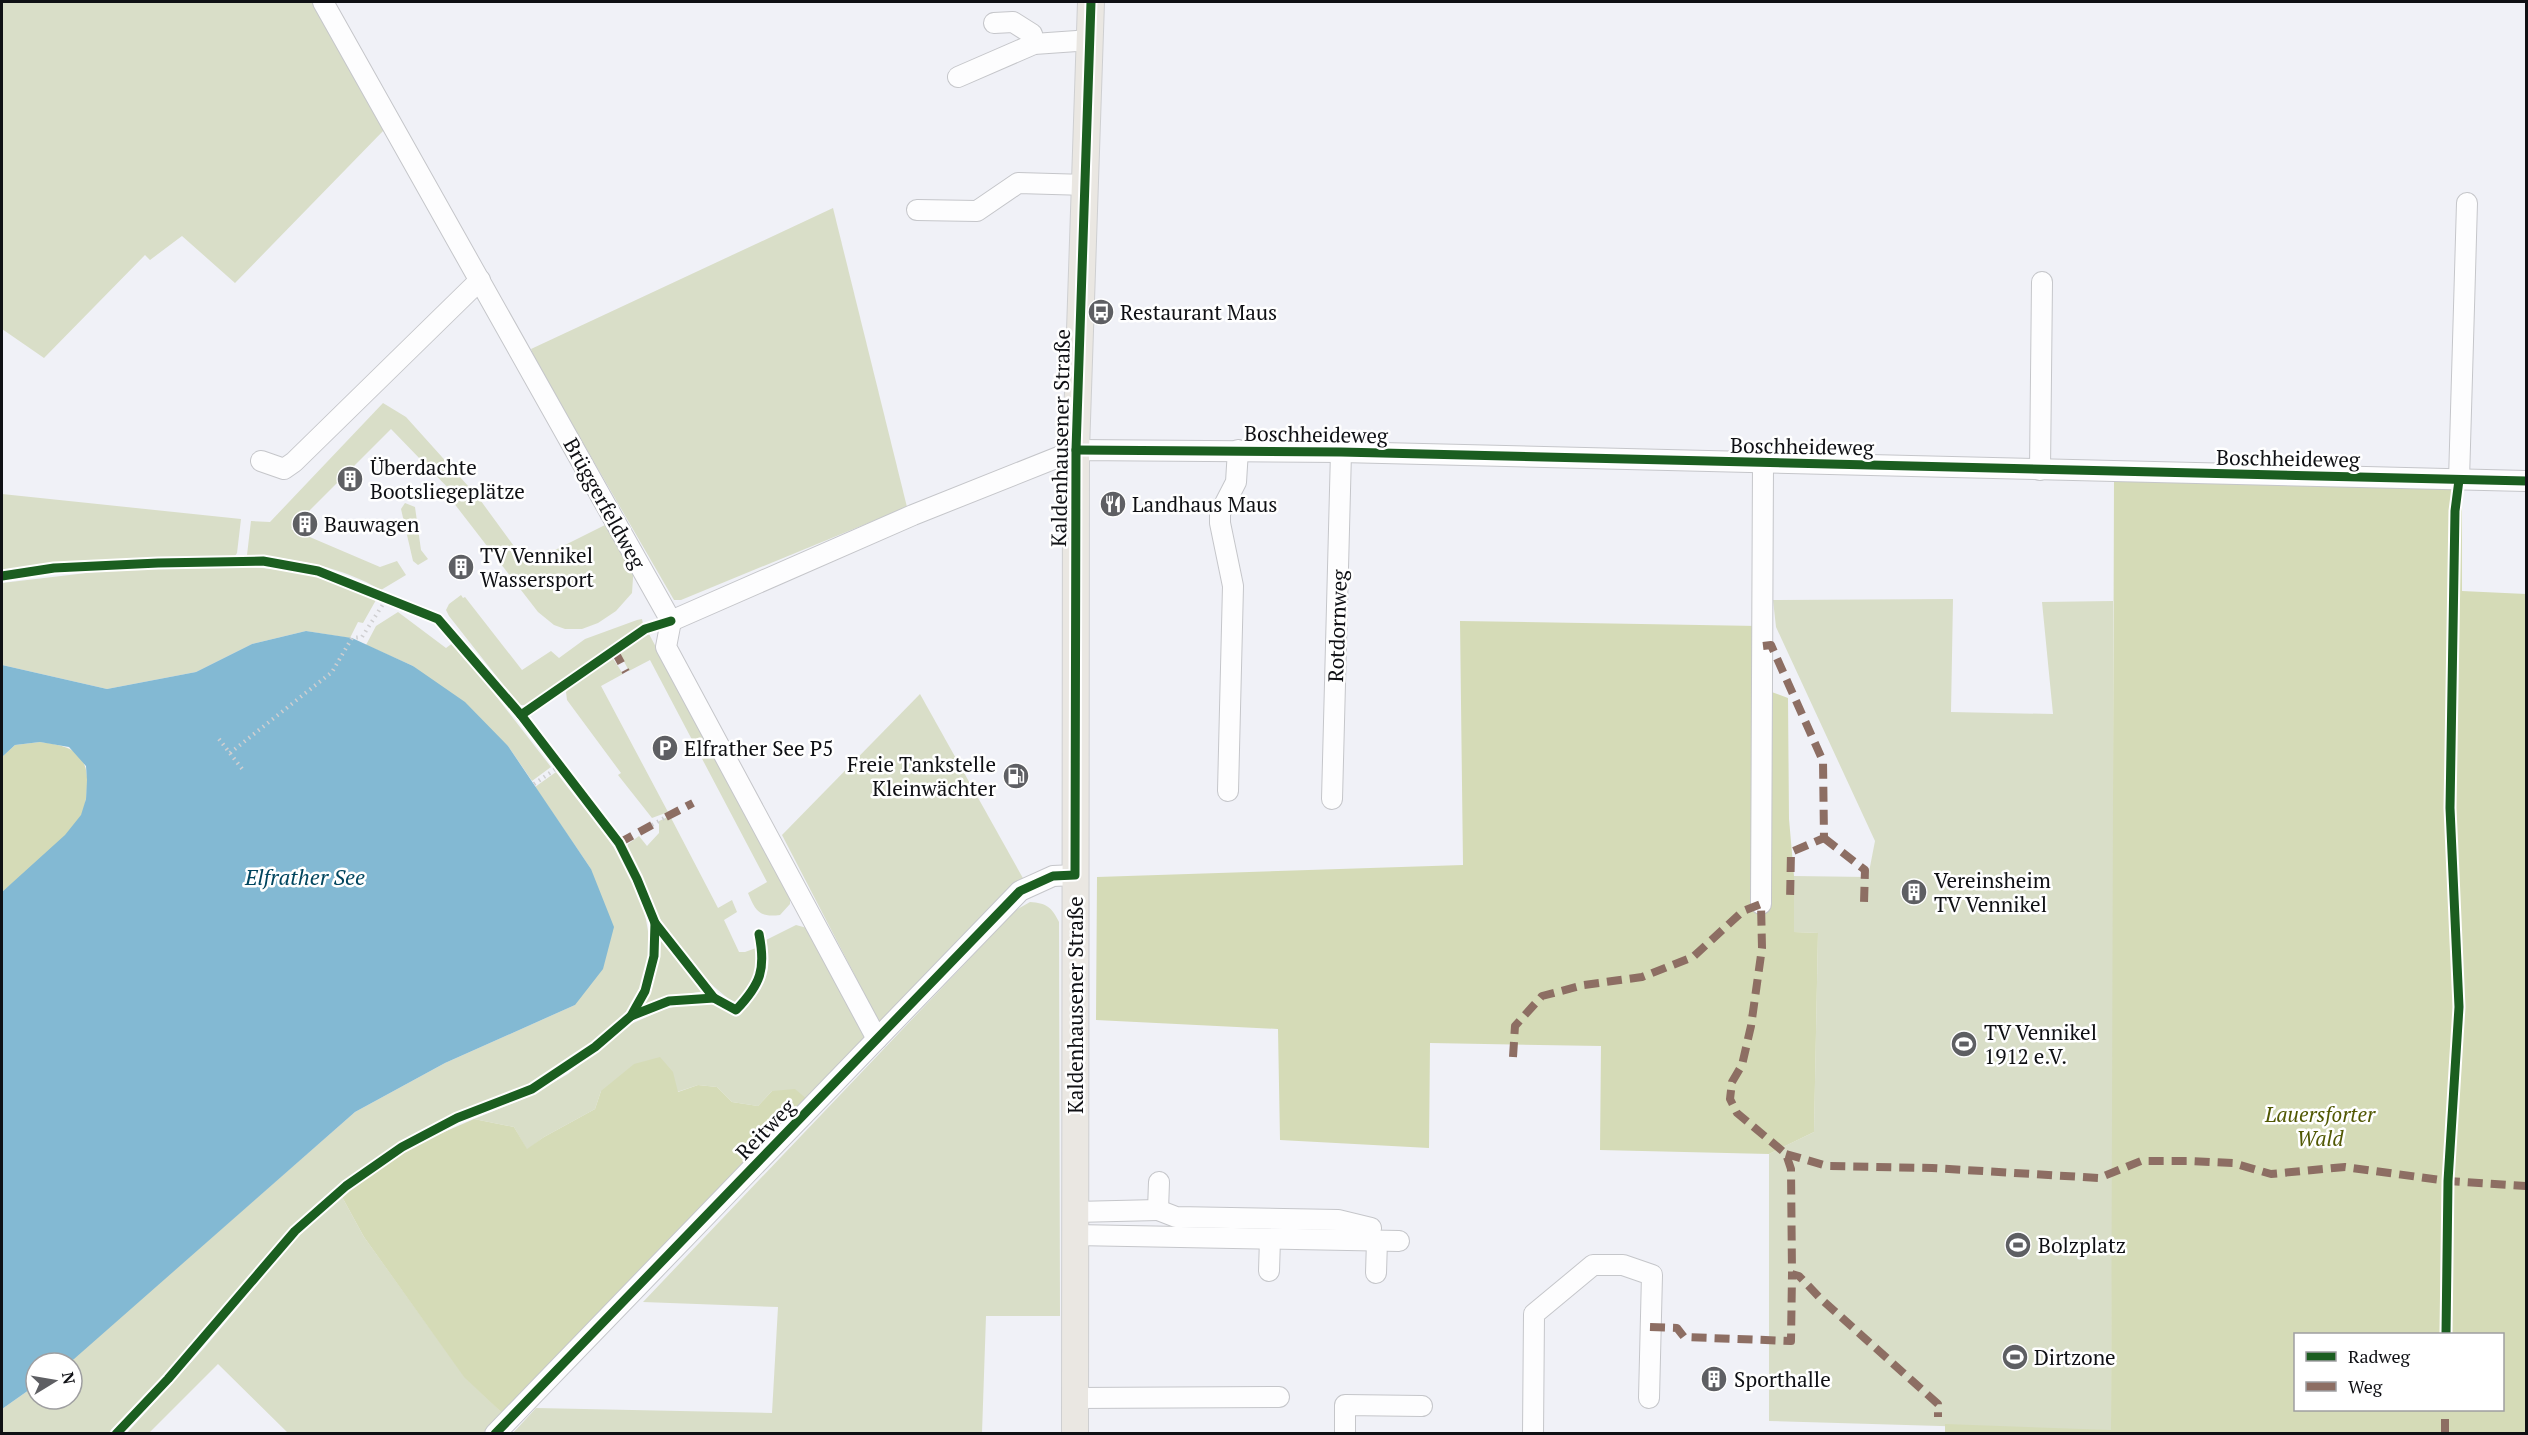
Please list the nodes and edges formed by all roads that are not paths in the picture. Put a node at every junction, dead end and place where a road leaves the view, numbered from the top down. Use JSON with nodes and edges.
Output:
{"nodes":[{"id":1,"x":323,"y":2,"type":"edge"},
{"id":2,"x":1091,"y":2,"type":"edge"},
{"id":3,"x":994,"y":23,"type":"dead end"},
{"id":4,"x":1091,"y":40,"type":"junction"},
{"id":5,"x":1034,"y":44,"type":"junction"},
{"id":6,"x":958,"y":77,"type":"dead end"},
{"id":7,"x":1087,"y":185,"type":"junction"},
{"id":8,"x":2467,"y":202,"type":"dead end"},
{"id":9,"x":917,"y":210,"type":"dead end"},
{"id":10,"x":480,"y":280,"type":"junction"},
{"id":11,"x":2042,"y":282,"type":"dead end"},
{"id":12,"x":1076,"y":450,"type":"junction"},
{"id":13,"x":1238,"y":450,"type":"junction"},
{"id":14,"x":1341,"y":452,"type":"junction"},
{"id":15,"x":261,"y":462,"type":"dead end"},
{"id":16,"x":1763,"y":463,"type":"junction"},
{"id":17,"x":2040,"y":470,"type":"junction"},
{"id":18,"x":2459,"y":480,"type":"junction"},
{"id":19,"x":2526,"y":480,"type":"edge"},
{"id":20,"x":671,"y":621,"type":"junction"},
{"id":21,"x":1228,"y":791,"type":"dead end"},
{"id":22,"x":1332,"y":799,"type":"dead end"},
{"id":23,"x":1075,"y":875,"type":"junction"},
{"id":24,"x":1761,"y":904,"type":"dead end"},
{"id":25,"x":877,"y":1039,"type":"junction"},
{"id":26,"x":1159,"y":1182,"type":"dead end"},
{"id":27,"x":1158,"y":1210,"type":"junction"},
{"id":28,"x":1075,"y":1223,"type":"junction"},
{"id":29,"x":1374,"y":1234,"type":"junction"},
{"id":30,"x":1270,"y":1239,"type":"junction"},
{"id":31,"x":1399,"y":1241,"type":"dead end"},
{"id":32,"x":1269,"y":1271,"type":"dead end"},
{"id":33,"x":1376,"y":1273,"type":"dead end"},
{"id":34,"x":1279,"y":1397,"type":"dead end"},
{"id":35,"x":1075,"y":1398,"type":"junction"},
{"id":36,"x":1649,"y":1398,"type":"dead end"},
{"id":37,"x":1422,"y":1406,"type":"dead end"},
{"id":38,"x":495,"y":1434,"type":"edge"},
{"id":39,"x":1075,"y":1434,"type":"edge"},
{"id":40,"x":1345,"y":1434,"type":"edge"},
{"id":41,"x":1533,"y":1434,"type":"edge"}],
"edges":[{"from":1,"to":10,"type":"street","name":"Brüggerfeldweg"},
{"from":2,"to":4,"type":"main road","name":"Kaldenhausener Straße"},
{"from":3,"to":5,"type":"street"},
{"from":4,"to":5,"type":"street"},
{"from":4,"to":7,"type":"main road","name":"Kaldenhausener Straße"},
{"from":5,"to":6,"type":"street"},
{"from":7,"to":9,"type":"street"},
{"from":7,"to":12,"type":"main road","name":"Kaldenhausener Straße"},
{"from":8,"to":18,"type":"street"},
{"from":10,"to":15,"type":"street"},
{"from":10,"to":20,"type":"street","name":"Brüggerfeldweg"},
{"from":11,"to":17,"type":"street"},
{"from":12,"to":13,"type":"street","name":"Boschheideweg"},
{"from":12,"to":20,"type":"street"},
{"from":12,"to":23,"type":"main road","name":"Kaldenhausener Straße"},
{"from":13,"to":14,"type":"street","name":"Boschheideweg"},
{"from":13,"to":21,"type":"street","name":"Boschheideweg"},
{"from":14,"to":16,"type":"street","name":"Boschheideweg"},
{"from":14,"to":22,"type":"street","name":"Rotdornweg"},
{"from":16,"to":17,"type":"street","name":"Boschheideweg"},
{"from":16,"to":24,"type":"street","name":"Boschheideweg"},
{"from":17,"to":18,"type":"street","name":"Boschheideweg"},
{"from":18,"to":19,"type":"street","name":"Boschheideweg"},
{"from":20,"to":25,"type":"street"},
{"from":23,"to":25,"type":"street","name":"Reitweg"},
{"from":23,"to":28,"type":"main road","name":"Kaldenhausener Straße"},
{"from":25,"to":38,"type":"street","name":"Reitweg"},
{"from":26,"to":27,"type":"street"},
{"from":27,"to":28,"type":"street"},
{"from":27,"to":29,"type":"street"},
{"from":28,"to":30,"type":"street"},
{"from":28,"to":35,"type":"main road","name":"Kaldenhausener Straße"},
{"from":29,"to":30,"type":"street"},
{"from":29,"to":31,"type":"street"},
{"from":29,"to":33,"type":"street"},
{"from":30,"to":32,"type":"street"},
{"from":34,"to":35,"type":"street"},
{"from":35,"to":39,"type":"main road","name":"Kaldenhausener Straße"},
{"from":36,"to":41,"type":"street"},
{"from":37,"to":40,"type":"street"}]}
